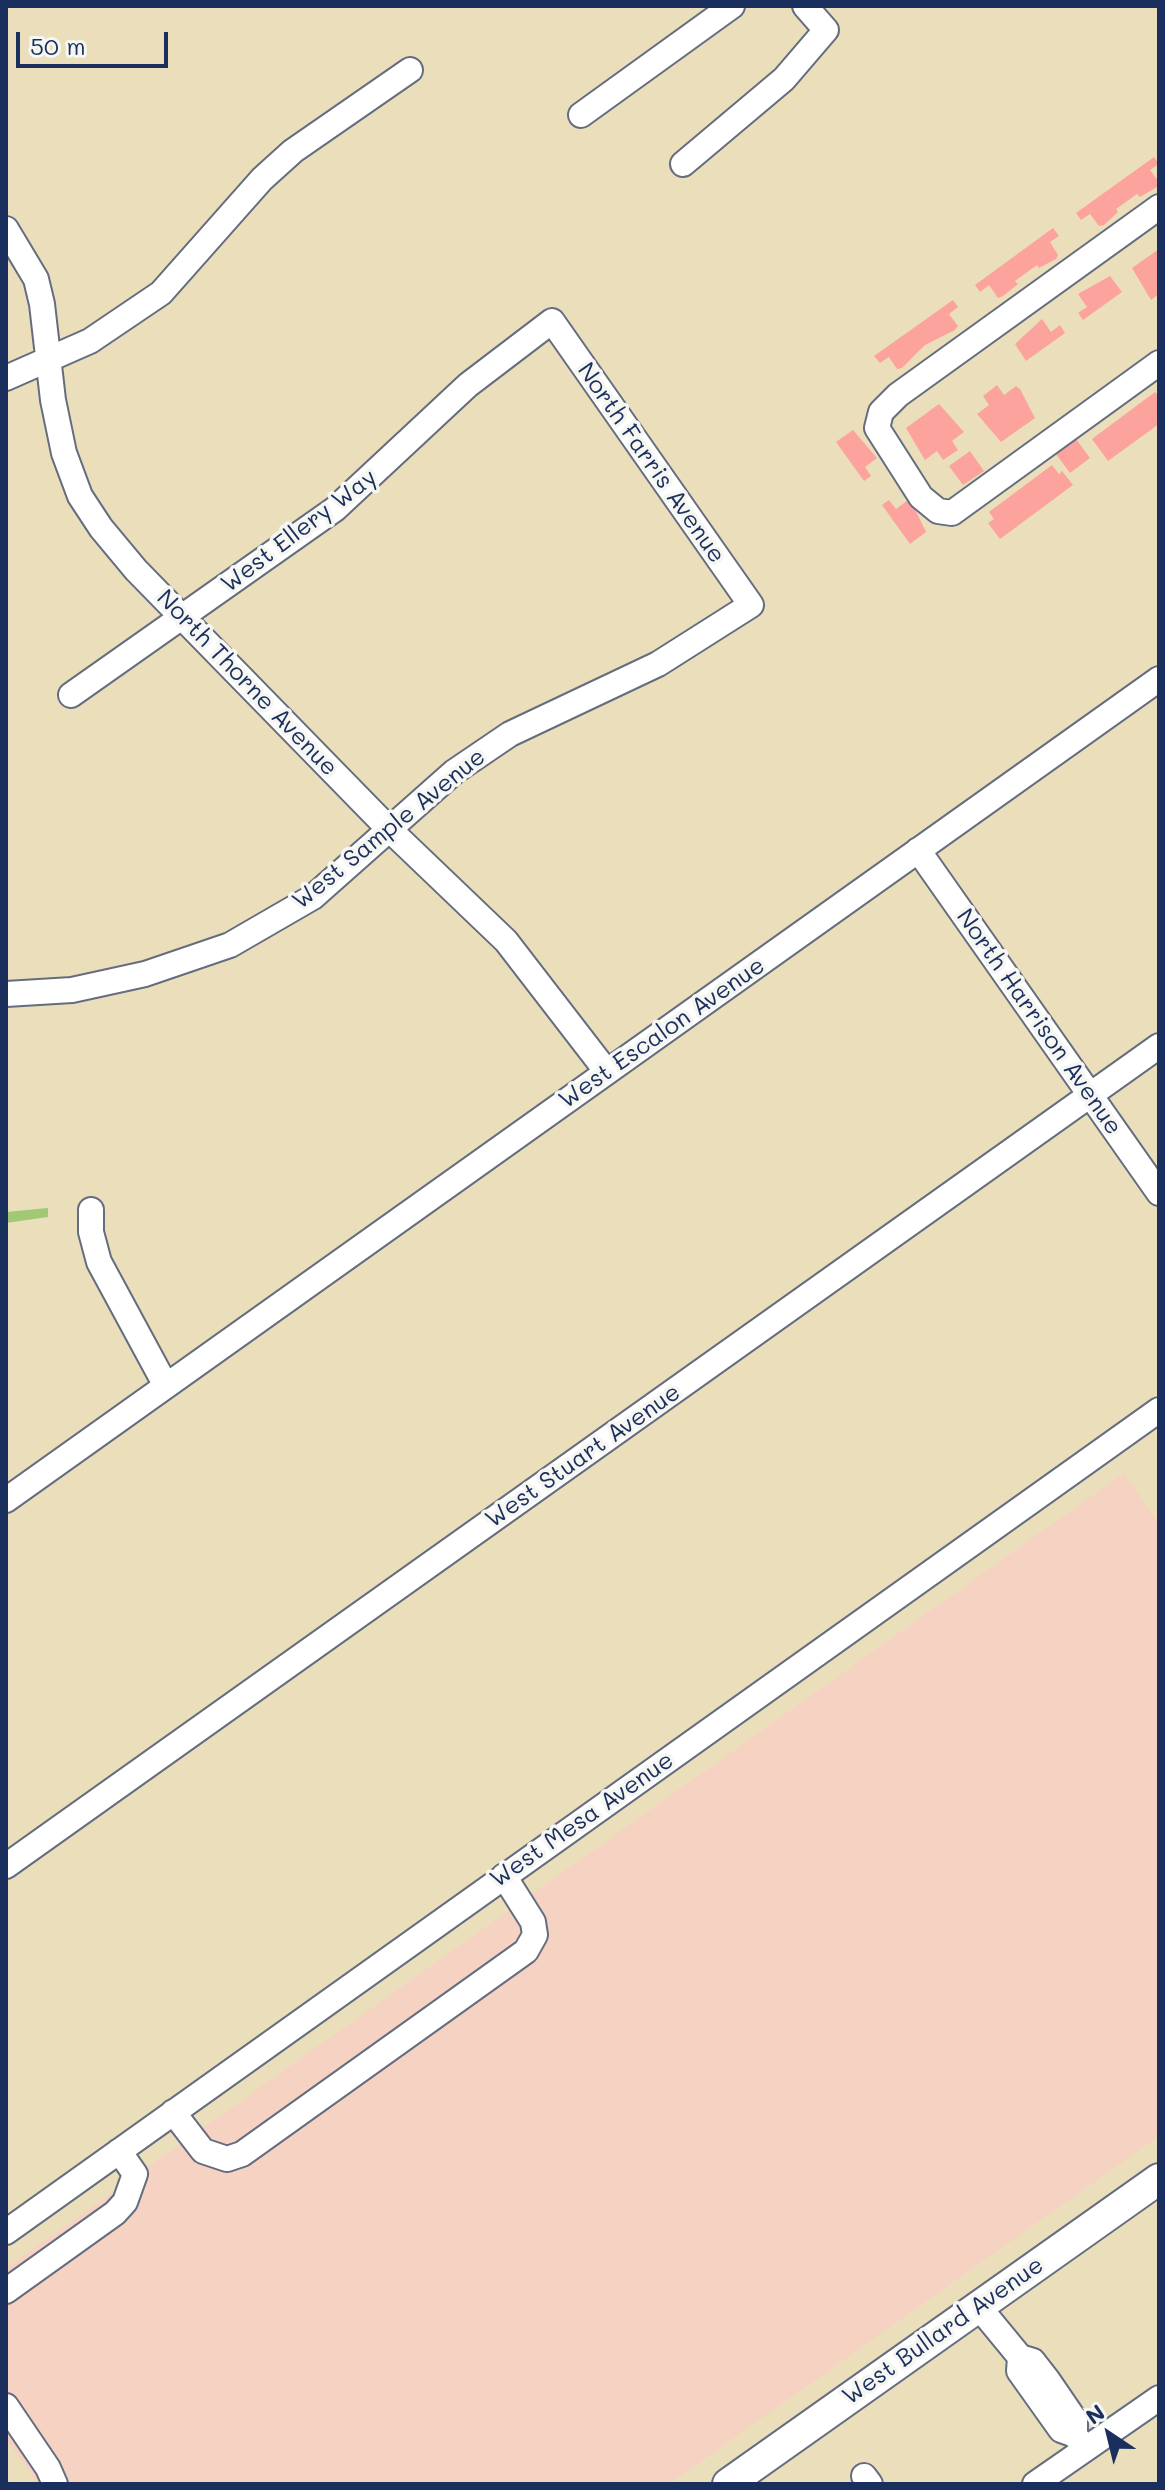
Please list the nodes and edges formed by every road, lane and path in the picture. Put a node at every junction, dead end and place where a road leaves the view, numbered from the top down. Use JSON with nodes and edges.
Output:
{"nodes":[{"id":1,"x":732,"y":6,"type":"edge"},
{"id":2,"x":815,"y":9,"type":"edge"},
{"id":3,"x":410,"y":70,"type":"dead end"},
{"id":4,"x":581,"y":115,"type":"dead end"},
{"id":5,"x":683,"y":164,"type":"dead end"},
{"id":6,"x":1159,"y":207,"type":"edge"},
{"id":7,"x":6,"y":229,"type":"edge"},
{"id":8,"x":552,"y":321,"type":"joint"},
{"id":9,"x":46,"y":360,"type":"junction"},
{"id":10,"x":1159,"y":363,"type":"edge"},
{"id":11,"x":6,"y":378,"type":"edge"},
{"id":12,"x":751,"y":605,"type":"joint"},
{"id":13,"x":183,"y":618,"type":"junction"},
{"id":14,"x":1159,"y":679,"type":"edge"},
{"id":15,"x":71,"y":695,"type":"dead end"},
{"id":16,"x":390,"y":830,"type":"junction"},
{"id":17,"x":918,"y":850,"type":"junction"},
{"id":18,"x":6,"y":994,"type":"edge"},
{"id":19,"x":1159,"y":1046,"type":"edge"},
{"id":20,"x":607,"y":1072,"type":"junction"},
{"id":21,"x":1090,"y":1095,"type":"junction"},
{"id":22,"x":1159,"y":1193,"type":"edge"},
{"id":23,"x":91,"y":1210,"type":"dead end"},
{"id":24,"x":166,"y":1386,"type":"junction"},
{"id":25,"x":1159,"y":1410,"type":"edge"},
{"id":26,"x":6,"y":1500,"type":"edge"},
{"id":27,"x":6,"y":1866,"type":"edge"},
{"id":28,"x":504,"y":1876,"type":"junction"},
{"id":29,"x":173,"y":2112,"type":"junction"},
{"id":30,"x":119,"y":2151,"type":"junction"},
{"id":31,"x":1159,"y":2179,"type":"edge"},
{"id":32,"x":6,"y":2232,"type":"edge"},
{"id":33,"x":6,"y":2291,"type":"edge"},
{"id":34,"x":978,"y":2306,"type":"junction"},
{"id":35,"x":1159,"y":2398,"type":"edge"},
{"id":36,"x":6,"y":2406,"type":"edge"},
{"id":37,"x":1080,"y":2442,"type":"junction"},
{"id":38,"x":55,"y":2484,"type":"edge"},
{"id":39,"x":728,"y":2484,"type":"edge"},
{"id":40,"x":1035,"y":2484,"type":"edge"}],
"edges":[{"from":1,"to":4,"type":"street"},
{"from":2,"to":5,"type":"street"},
{"from":3,"to":9,"type":"street"},
{"from":6,"to":10,"type":"street"},
{"from":7,"to":9,"type":"street","name":"North Thorne Avenue"},
{"from":8,"to":12,"type":"street","name":"North Farris Avenue"},
{"from":8,"to":13,"type":"street","name":"West Ellery Way"},
{"from":9,"to":11,"type":"street"},
{"from":9,"to":13,"type":"street","name":"North Thorne Avenue"},
{"from":12,"to":16,"type":"street","name":"West Sample Avenue"},
{"from":13,"to":15,"type":"street","name":"West Ellery Way"},
{"from":13,"to":16,"type":"street","name":"North Thorne Avenue"},
{"from":14,"to":17,"type":"street","name":"West Escalon Avenue"},
{"from":16,"to":18,"type":"street","name":"West Sample Avenue"},
{"from":16,"to":20,"type":"street","name":"North Thorne Avenue"},
{"from":17,"to":20,"type":"street","name":"West Escalon Avenue"},
{"from":17,"to":21,"type":"street","name":"North Harrison Avenue"},
{"from":19,"to":21,"type":"street","name":"West Stuart Avenue"},
{"from":20,"to":24,"type":"street","name":"West Escalon Avenue"},
{"from":21,"to":22,"type":"street","name":"North Harrison Avenue"},
{"from":21,"to":27,"type":"street","name":"West Stuart Avenue"},
{"from":23,"to":24,"type":"street"},
{"from":24,"to":26,"type":"street","name":"West Escalon Avenue"},
{"from":25,"to":28,"type":"street","name":"West Mesa Avenue"},
{"from":28,"to":29,"type":"street","name":"West Mesa Avenue"},
{"from":28,"to":29,"type":"street"},
{"from":29,"to":30,"type":"street","name":"West Mesa Avenue"},
{"from":30,"to":32,"type":"street","name":"West Mesa Avenue"},
{"from":30,"to":33,"type":"street"},
{"from":31,"to":34,"type":"main road","name":"West Bullard Avenue"},
{"from":34,"to":37,"type":"street"},
{"from":34,"to":39,"type":"main road","name":"West Bullard Avenue"},
{"from":35,"to":37,"type":"street"},
{"from":36,"to":38,"type":"street"},
{"from":37,"to":40,"type":"street"}]}
